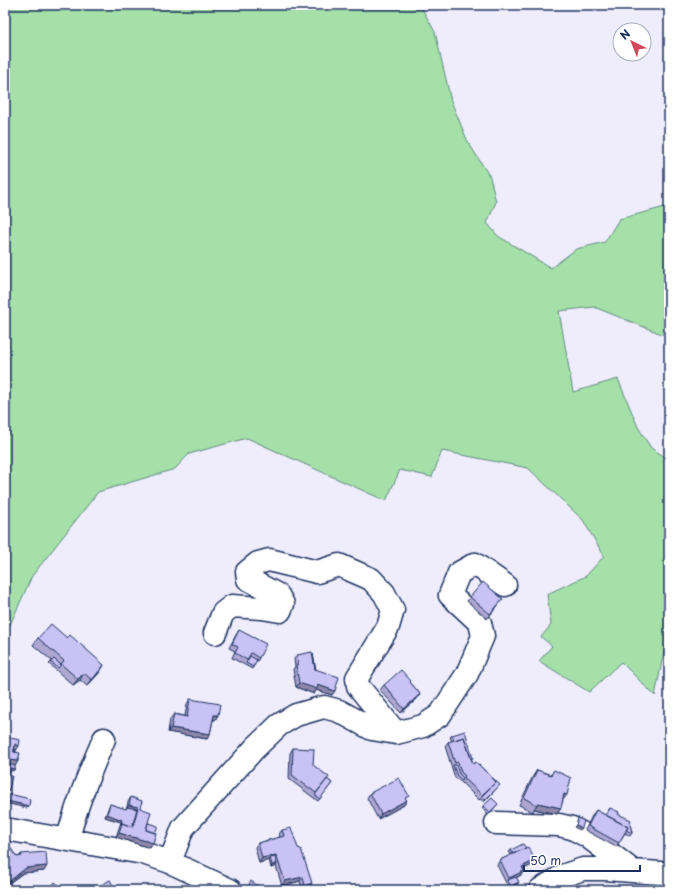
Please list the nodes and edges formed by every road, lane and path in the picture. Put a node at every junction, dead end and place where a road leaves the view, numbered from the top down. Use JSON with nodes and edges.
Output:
{"nodes":[{"id":1,"x":505,"y":585,"type":"dead end"},
{"id":2,"x":215,"y":633,"type":"dead end"},
{"id":3,"x":396,"y":733,"type":"junction"},
{"id":4,"x":104,"y":739,"type":"dead end"},
{"id":5,"x":496,"y":823,"type":"dead end"},
{"id":6,"x":5,"y":829,"type":"edge"},
{"id":7,"x":68,"y":839,"type":"junction"},
{"id":8,"x":170,"y":862,"type":"junction"},
{"id":9,"x":631,"y":871,"type":"junction"},
{"id":10,"x":669,"y":873,"type":"edge"},
{"id":11,"x":230,"y":890,"type":"edge"},
{"id":12,"x":540,"y":890,"type":"edge"}],
"edges":[{"from":1,"to":3,"type":"street"},
{"from":2,"to":3,"type":"street"},
{"from":3,"to":8,"type":"street"},
{"from":4,"to":7,"type":"street"},
{"from":5,"to":9,"type":"street"},
{"from":6,"to":7,"type":"street"},
{"from":7,"to":8,"type":"street"},
{"from":8,"to":11,"type":"street"},
{"from":9,"to":10,"type":"street"},
{"from":9,"to":12,"type":"street"}]}
